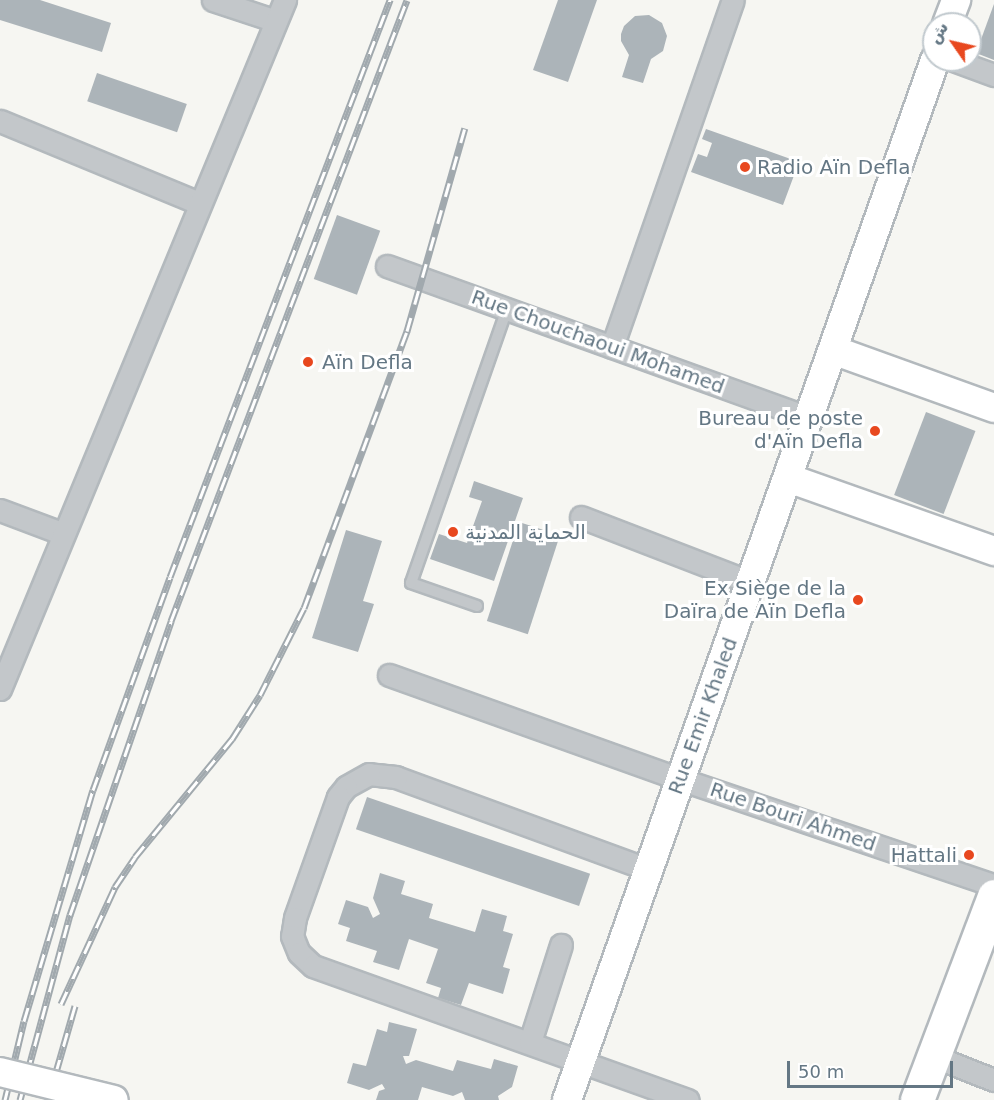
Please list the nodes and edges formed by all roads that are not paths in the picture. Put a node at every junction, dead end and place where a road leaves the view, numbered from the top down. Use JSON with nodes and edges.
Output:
{"nodes":[{"id":1,"x":213,"y":0,"type":"edge"},
{"id":2,"x":285,"y":0,"type":"edge"},
{"id":3,"x":733,"y":0,"type":"edge"},
{"id":4,"x":276,"y":21,"type":"junction"},
{"id":5,"x":931,"y":72,"type":"edge"},
{"id":6,"x":2,"y":126,"type":"edge"},
{"id":7,"x":200,"y":203,"type":"junction"},
{"id":8,"x":387,"y":266,"type":"dead end"},
{"id":9,"x":507,"y":309,"type":"junction"},
{"id":10,"x":612,"y":347,"type":"junction"},
{"id":11,"x":833,"y":350,"type":"junction"},
{"id":12,"x":994,"y":408,"type":"edge"},
{"id":13,"x":809,"y":418,"type":"junction"},
{"id":14,"x":788,"y":478,"type":"junction"},
{"id":15,"x":0,"y":510,"type":"edge"},
{"id":16,"x":581,"y":517,"type":"dead end"},
{"id":17,"x":64,"y":534,"type":"junction"},
{"id":18,"x":994,"y":551,"type":"edge"},
{"id":19,"x":752,"y":583,"type":"junction"},
{"id":20,"x":477,"y":606,"type":"dead end"},
{"id":21,"x":4,"y":665,"type":"edge"},
{"id":22,"x":389,"y":675,"type":"dead end"},
{"id":23,"x":0,"y":689,"type":"edge"},
{"id":24,"x":680,"y":779,"type":"junction"},
{"id":25,"x":647,"y":869,"type":"junction"},
{"id":26,"x":994,"y":885,"type":"edge"},
{"id":27,"x":994,"y":896,"type":"edge"},
{"id":28,"x":561,"y":945,"type":"dead end"},
{"id":29,"x":530,"y":1042,"type":"junction"},
{"id":30,"x":933,"y":1056,"type":"junction"},
{"id":31,"x":580,"y":1062,"type":"junction"},
{"id":32,"x":0,"y":1072,"type":"edge"},
{"id":33,"x":994,"y":1080,"type":"edge"},
{"id":34,"x":114,"y":1100,"type":"edge"},
{"id":35,"x":567,"y":1100,"type":"edge"},
{"id":36,"x":688,"y":1100,"type":"edge"},
{"id":37,"x":917,"y":1100,"type":"edge"}],
"edges":[{"from":1,"to":4,"type":"street"},
{"from":2,"to":4,"type":"street"},
{"from":3,"to":10,"type":"street"},
{"from":4,"to":7,"type":"street"},
{"from":5,"to":11,"type":"street","name":"Rue Emir Khaled"},
{"from":6,"to":7,"type":"street"},
{"from":7,"to":17,"type":"street"},
{"from":8,"to":9,"type":"street","name":"Rue Chouchaoui Mohamed"},
{"from":9,"to":10,"type":"street","name":"Rue Chouchaoui Mohamed"},
{"from":9,"to":20,"type":"lane"},
{"from":10,"to":13,"type":"street","name":"Rue Chouchaoui Mohamed"},
{"from":11,"to":12,"type":"street"},
{"from":11,"to":13,"type":"street","name":"Rue Emir Khaled"},
{"from":13,"to":14,"type":"street","name":"Rue Emir Khaled"},
{"from":14,"to":18,"type":"street"},
{"from":14,"to":19,"type":"street","name":"Rue Emir Khaled"},
{"from":15,"to":17,"type":"street"},
{"from":16,"to":19,"type":"street"},
{"from":17,"to":21,"type":"street"},
{"from":19,"to":24,"type":"street","name":"Rue Emir Khaled"},
{"from":21,"to":23,"type":"street"},
{"from":22,"to":24,"type":"street","name":"Rue Bouri Ahmed"},
{"from":24,"to":25,"type":"street","name":"Rue Emir Khaled"},
{"from":24,"to":26,"type":"street","name":"Rue Bouri Ahmed"},
{"from":25,"to":29,"type":"street"},
{"from":25,"to":31,"type":"street","name":"Rue Emir Khaled"},
{"from":27,"to":30,"type":"main road"},
{"from":28,"to":29,"type":"street"},
{"from":29,"to":31,"type":"street"},
{"from":30,"to":33,"type":"street"},
{"from":30,"to":37,"type":"main road"},
{"from":31,"to":35,"type":"street","name":"Rue Emir Khaled"},
{"from":31,"to":36,"type":"street"},
{"from":32,"to":34,"type":"street","bridge":true}]}
